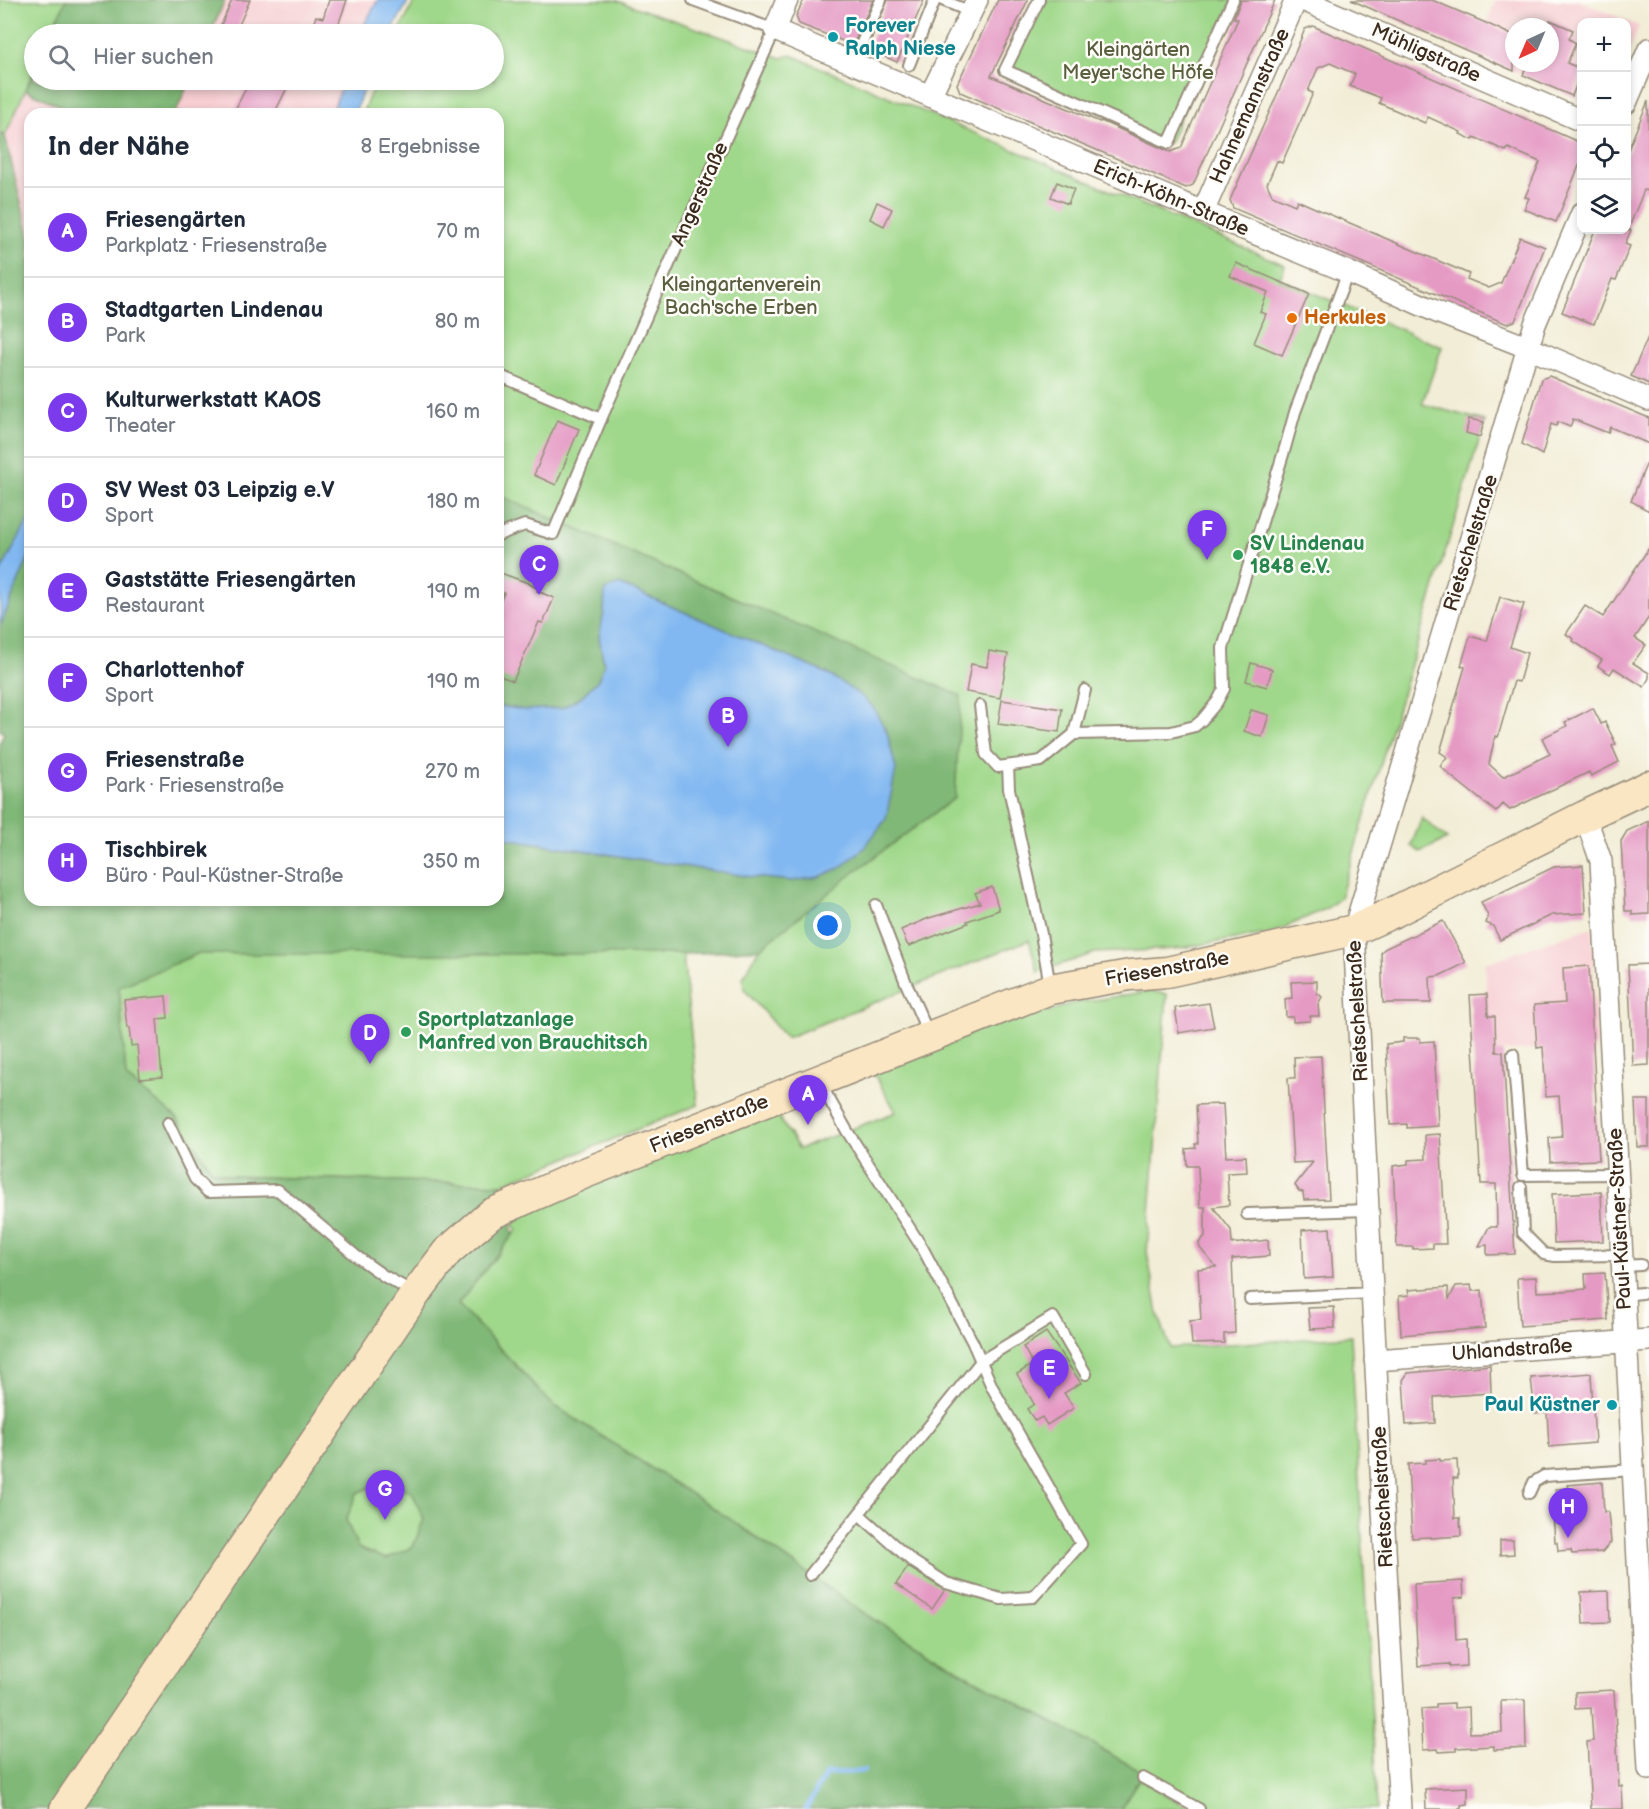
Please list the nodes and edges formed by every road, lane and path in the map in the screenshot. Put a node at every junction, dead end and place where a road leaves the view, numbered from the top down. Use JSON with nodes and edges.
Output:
{"nodes":[{"id":1,"x":693,"y":0,"type":"edge"},
{"id":2,"x":788,"y":0,"type":"edge"},
{"id":3,"x":881,"y":0,"type":"edge"},
{"id":4,"x":935,"y":0,"type":"edge"},
{"id":5,"x":942,"y":0,"type":"edge"},
{"id":6,"x":1039,"y":0,"type":"edge"},
{"id":7,"x":1233,"y":0,"type":"edge"},
{"id":8,"x":1296,"y":0,"type":"edge"},
{"id":9,"x":1303,"y":0,"type":"edge"},
{"id":10,"x":974,"y":6,"type":"edge"},
{"id":11,"x":775,"y":30,"type":"junction"},
{"id":12,"x":1649,"y":49,"type":"edge"},
{"id":13,"x":853,"y":63,"type":"junction"},
{"id":14,"x":909,"y":65,"type":"dead end"},
{"id":15,"x":1631,"y":92,"type":"edge"},
{"id":16,"x":930,"y":96,"type":"junction"},
{"id":17,"x":1577,"y":119,"type":"edge"},
{"id":18,"x":1203,"y":212,"type":"junction"},
{"id":19,"x":1577,"y":223,"type":"edge"},
{"id":20,"x":1348,"y":272,"type":"junction"},
{"id":21,"x":1528,"y":348,"type":"junction"},
{"id":22,"x":504,"y":378,"type":"edge"},
{"id":23,"x":1649,"y":400,"type":"edge"},
{"id":24,"x":601,"y":419,"type":"junction"},
{"id":25,"x":504,"y":533,"type":"edge"},
{"id":26,"x":1085,"y":690,"type":"dead end"},
{"id":27,"x":980,"y":706,"type":"dead end"},
{"id":28,"x":1074,"y":734,"type":"junction"},
{"id":29,"x":1008,"y":766,"type":"junction"},
{"id":30,"x":1649,"y":786,"type":"edge"},
{"id":31,"x":1585,"y":816,"type":"junction"},
{"id":32,"x":876,"y":905,"type":"dead end"},
{"id":33,"x":1354,"y":930,"type":"junction"},
{"id":34,"x":1050,"y":989,"type":"junction"},
{"id":35,"x":930,"y":1035,"type":"junction"},
{"id":36,"x":1513,"y":1054,"type":"dead end"},
{"id":37,"x":819,"y":1080,"type":"junction"},
{"id":38,"x":168,"y":1123,"type":"dead end"},
{"id":39,"x":1617,"y":1174,"type":"junction"},
{"id":40,"x":1521,"y":1187,"type":"dead end"},
{"id":41,"x":1368,"y":1210,"type":"junction"},
{"id":42,"x":1247,"y":1214,"type":"dead end"},
{"id":43,"x":1628,"y":1262,"type":"junction"},
{"id":44,"x":416,"y":1293,"type":"junction"},
{"id":45,"x":1373,"y":1293,"type":"junction"},
{"id":46,"x":1250,"y":1299,"type":"dead end"},
{"id":47,"x":1649,"y":1340,"type":"edge"},
{"id":48,"x":1626,"y":1342,"type":"junction"},
{"id":49,"x":1376,"y":1360,"type":"junction"},
{"id":50,"x":981,"y":1361,"type":"junction"},
{"id":51,"x":1086,"y":1374,"type":"dead end"},
{"id":52,"x":1633,"y":1470,"type":"junction"},
{"id":53,"x":1529,"y":1493,"type":"dead end"},
{"id":54,"x":860,"y":1515,"type":"junction"},
{"id":55,"x":810,"y":1575,"type":"dead end"},
{"id":56,"x":1649,"y":1769,"type":"edge"},
{"id":57,"x":1143,"y":1778,"type":"dead end"},
{"id":58,"x":65,"y":1809,"type":"edge"},
{"id":59,"x":1199,"y":1809,"type":"edge"},
{"id":60,"x":1401,"y":1809,"type":"edge"}],
"edges":[{"from":1,"to":11,"type":"lane","name":"Erich-Köhn-Straße"},
{"from":2,"to":11,"type":"street","name":"Angerstraße"},
{"from":3,"to":13,"type":"lane"},
{"from":4,"to":14,"type":"lane"},
{"from":5,"to":10,"type":"lane"},
{"from":6,"to":7,"type":"lane"},
{"from":8,"to":18,"type":"street","name":"Hahnemannstraße"},
{"from":9,"to":17,"type":"street","name":"Mühligstraße"},
{"from":10,"to":16,"type":"street"},
{"from":11,"to":13,"type":"street","name":"Erich-Köhn-Straße"},
{"from":11,"to":24,"type":"lane","name":"Angerstraße"},
{"from":12,"to":15,"type":"street"},
{"from":13,"to":16,"type":"street","name":"Erich-Köhn-Straße"},
{"from":16,"to":18,"type":"street","name":"Erich-Köhn-Straße"},
{"from":18,"to":20,"type":"street","name":"Erich-Köhn-Straße"},
{"from":19,"to":21,"type":"street","name":"Rietschelstraße"},
{"from":20,"to":21,"type":"street","name":"Erich-Köhn-Straße"},
{"from":20,"to":28,"type":"lane"},
{"from":21,"to":23,"type":"street","name":"Erich-Köhn-Straße"},
{"from":21,"to":33,"type":"street","name":"Rietschelstraße"},
{"from":22,"to":24,"type":"lane"},
{"from":24,"to":25,"type":"lane","name":"Angerstraße"},
{"from":26,"to":28,"type":"lane"},
{"from":27,"to":29,"type":"lane"},
{"from":28,"to":29,"type":"lane"},
{"from":29,"to":34,"type":"lane"},
{"from":30,"to":31,"type":"street","name":"Friesenstraße"},
{"from":31,"to":33,"type":"street","name":"Friesenstraße"},
{"from":31,"to":39,"type":"street","name":"Paul-Küstner-Straße"},
{"from":32,"to":35,"type":"lane"},
{"from":33,"to":34,"type":"street","name":"Friesenstraße"},
{"from":33,"to":41,"type":"street","name":"Rietschelstraße"},
{"from":34,"to":35,"type":"street","name":"Friesenstraße"},
{"from":35,"to":37,"type":"street","name":"Friesenstraße"},
{"from":36,"to":39,"type":"lane"},
{"from":37,"to":44,"type":"street","name":"Friesenstraße"},
{"from":37,"to":50,"type":"lane"},
{"from":38,"to":44,"type":"lane"},
{"from":39,"to":43,"type":"street","name":"Paul-Küstner-Straße"},
{"from":40,"to":43,"type":"lane"},
{"from":41,"to":42,"type":"lane"},
{"from":41,"to":45,"type":"street","name":"Rietschelstraße"},
{"from":43,"to":48,"type":"street","name":"Paul-Küstner-Straße"},
{"from":44,"to":58,"type":"street","name":"Friesenstraße"},
{"from":45,"to":46,"type":"lane"},
{"from":45,"to":49,"type":"street","name":"Rietschelstraße"},
{"from":47,"to":48,"type":"street","name":"Uhlandstraße"},
{"from":48,"to":49,"type":"street","name":"Uhlandstraße"},
{"from":48,"to":52,"type":"street","name":"Paul-Küstner-Straße"},
{"from":49,"to":60,"type":"street","name":"Rietschelstraße"},
{"from":50,"to":51,"type":"lane"},
{"from":50,"to":54,"type":"lane"},
{"from":50,"to":54,"type":"lane"},
{"from":52,"to":53,"type":"lane"},
{"from":52,"to":56,"type":"street","name":"Paul-Küstner-Straße"},
{"from":54,"to":55,"type":"lane"},
{"from":57,"to":59,"type":"lane"}]}
